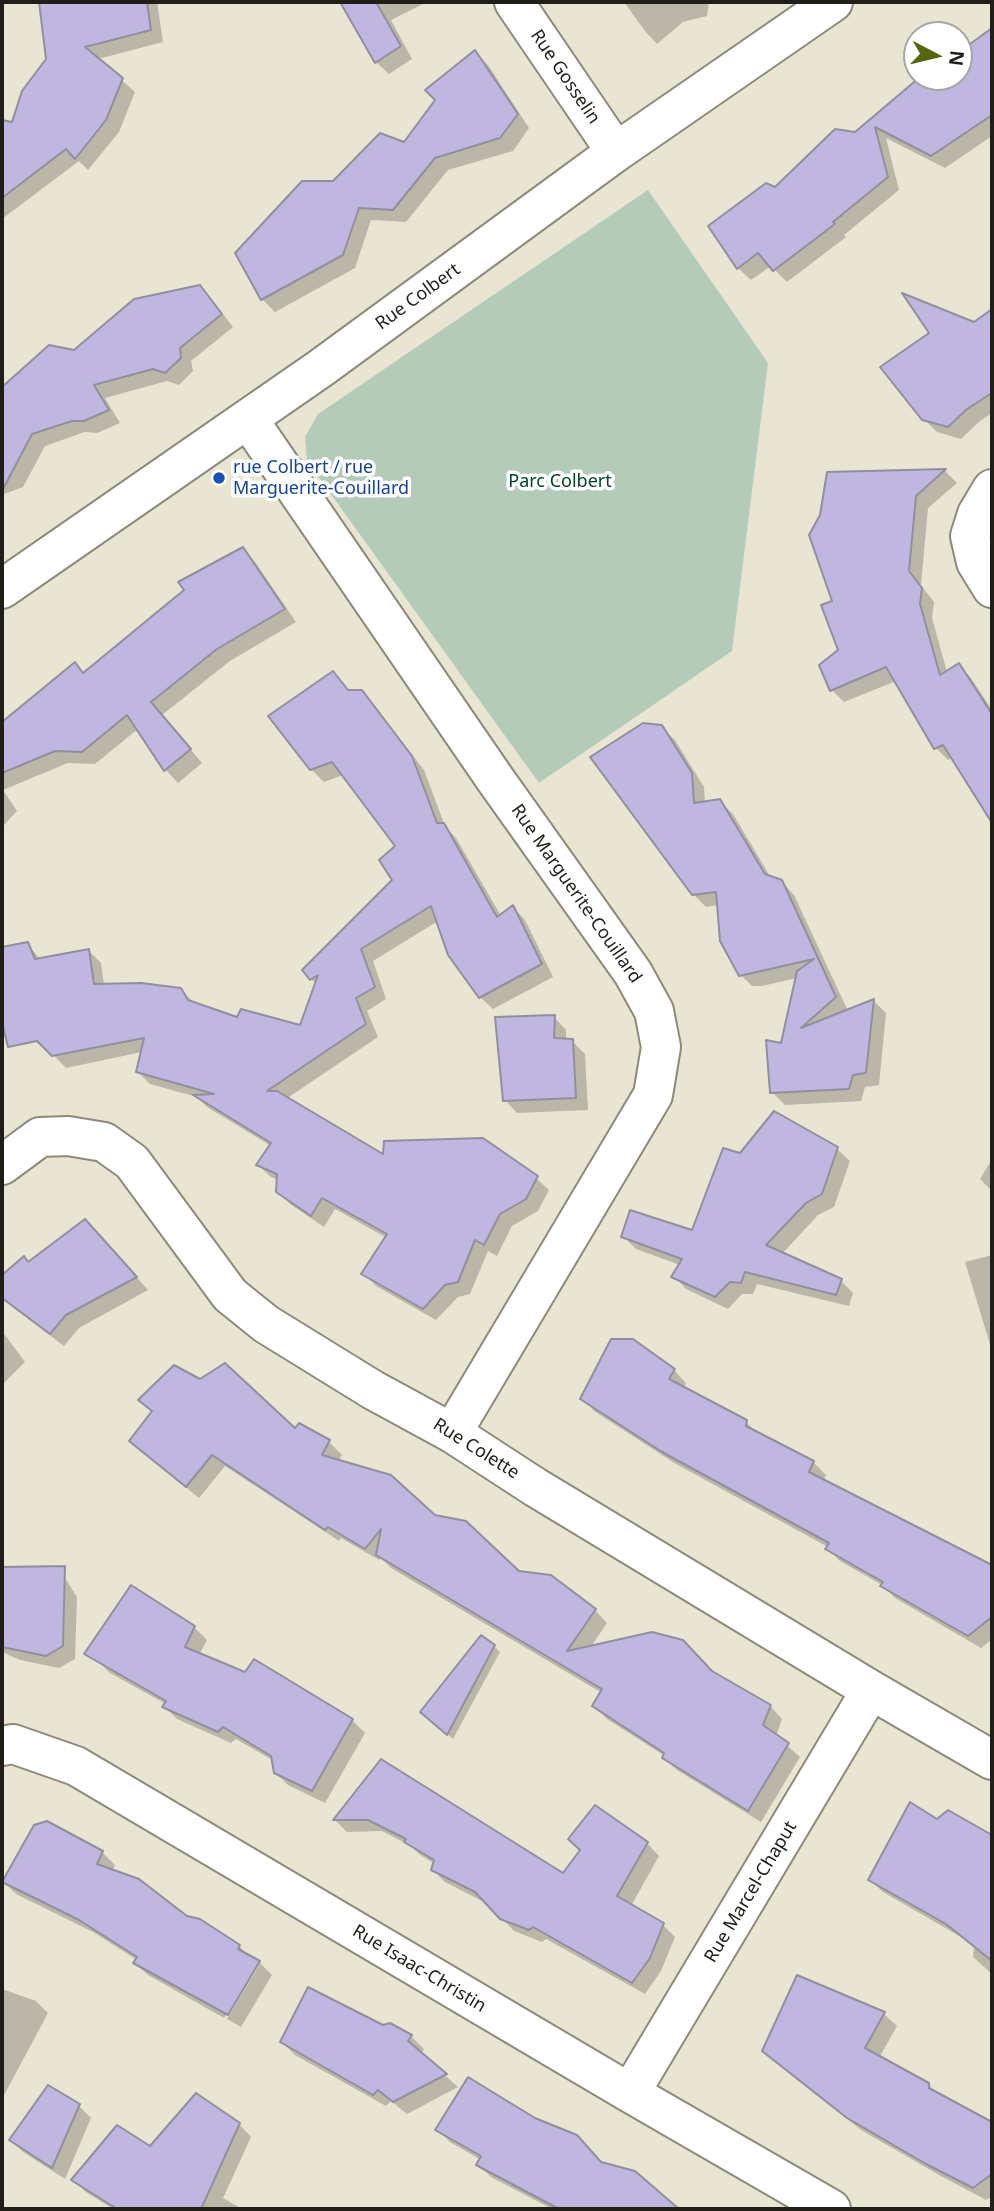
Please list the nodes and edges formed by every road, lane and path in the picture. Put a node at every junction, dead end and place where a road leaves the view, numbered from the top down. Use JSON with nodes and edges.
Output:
{"nodes":[{"id":1,"x":514,"y":2,"type":"edge"},
{"id":2,"x":833,"y":2,"type":"edge"},
{"id":3,"x":616,"y":152,"type":"junction"},
{"id":4,"x":248,"y":419,"type":"junction"},
{"id":5,"x":992,"y":489,"type":"edge"},
{"id":6,"x":992,"y":588,"type":"edge"},
{"id":7,"x":2,"y":589,"type":"edge"},
{"id":8,"x":2,"y":1165,"type":"edge"},
{"id":9,"x":452,"y":1433,"type":"junction"},
{"id":10,"x":871,"y":1690,"type":"junction"},
{"id":11,"x":2,"y":1746,"type":"edge"},
{"id":12,"x":992,"y":1760,"type":"edge"},
{"id":13,"x":630,"y":2093,"type":"junction"},
{"id":14,"x":831,"y":2209,"type":"edge"}],
"edges":[{"from":1,"to":3,"type":"street","name":"Rue Gosselin"},
{"from":2,"to":3,"type":"street","name":"Rue Colbert"},
{"from":3,"to":4,"type":"street","name":"Rue Colbert"},
{"from":4,"to":7,"type":"street","name":"Rue Colbert"},
{"from":4,"to":9,"type":"street","name":"Rue Marguerite-Couillard"},
{"from":5,"to":6,"type":"street"},
{"from":8,"to":9,"type":"street","name":"Rue Colette"},
{"from":9,"to":10,"type":"street","name":"Rue Colette"},
{"from":10,"to":12,"type":"street","name":"Rue Colette"},
{"from":10,"to":13,"type":"street","name":"Rue Marcel-Chaput"},
{"from":11,"to":13,"type":"street","name":"Rue Isaac-Christin"},
{"from":13,"to":14,"type":"street","name":"Rue Isaac-Christin"}]}
